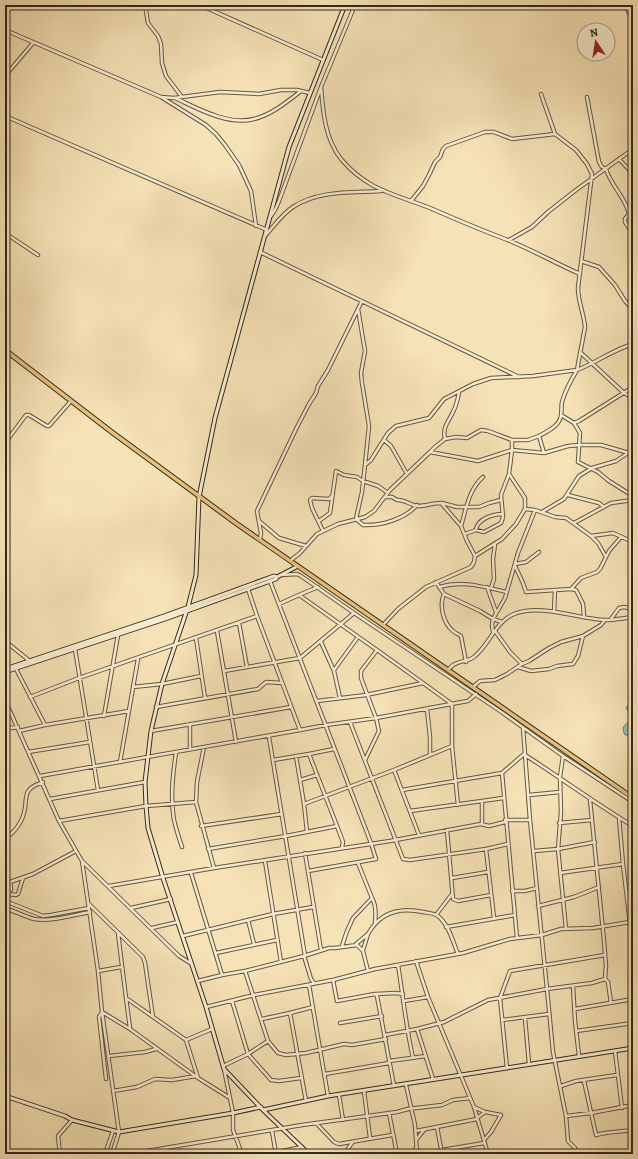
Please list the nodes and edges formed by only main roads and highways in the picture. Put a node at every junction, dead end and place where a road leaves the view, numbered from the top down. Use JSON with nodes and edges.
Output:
{"nodes":[{"id":1,"x":5,"y":350,"type":"edge"},
{"id":2,"x":632,"y":796,"type":"edge"}],
"edges":[{"from":1,"to":2,"type":"main road"}]}
